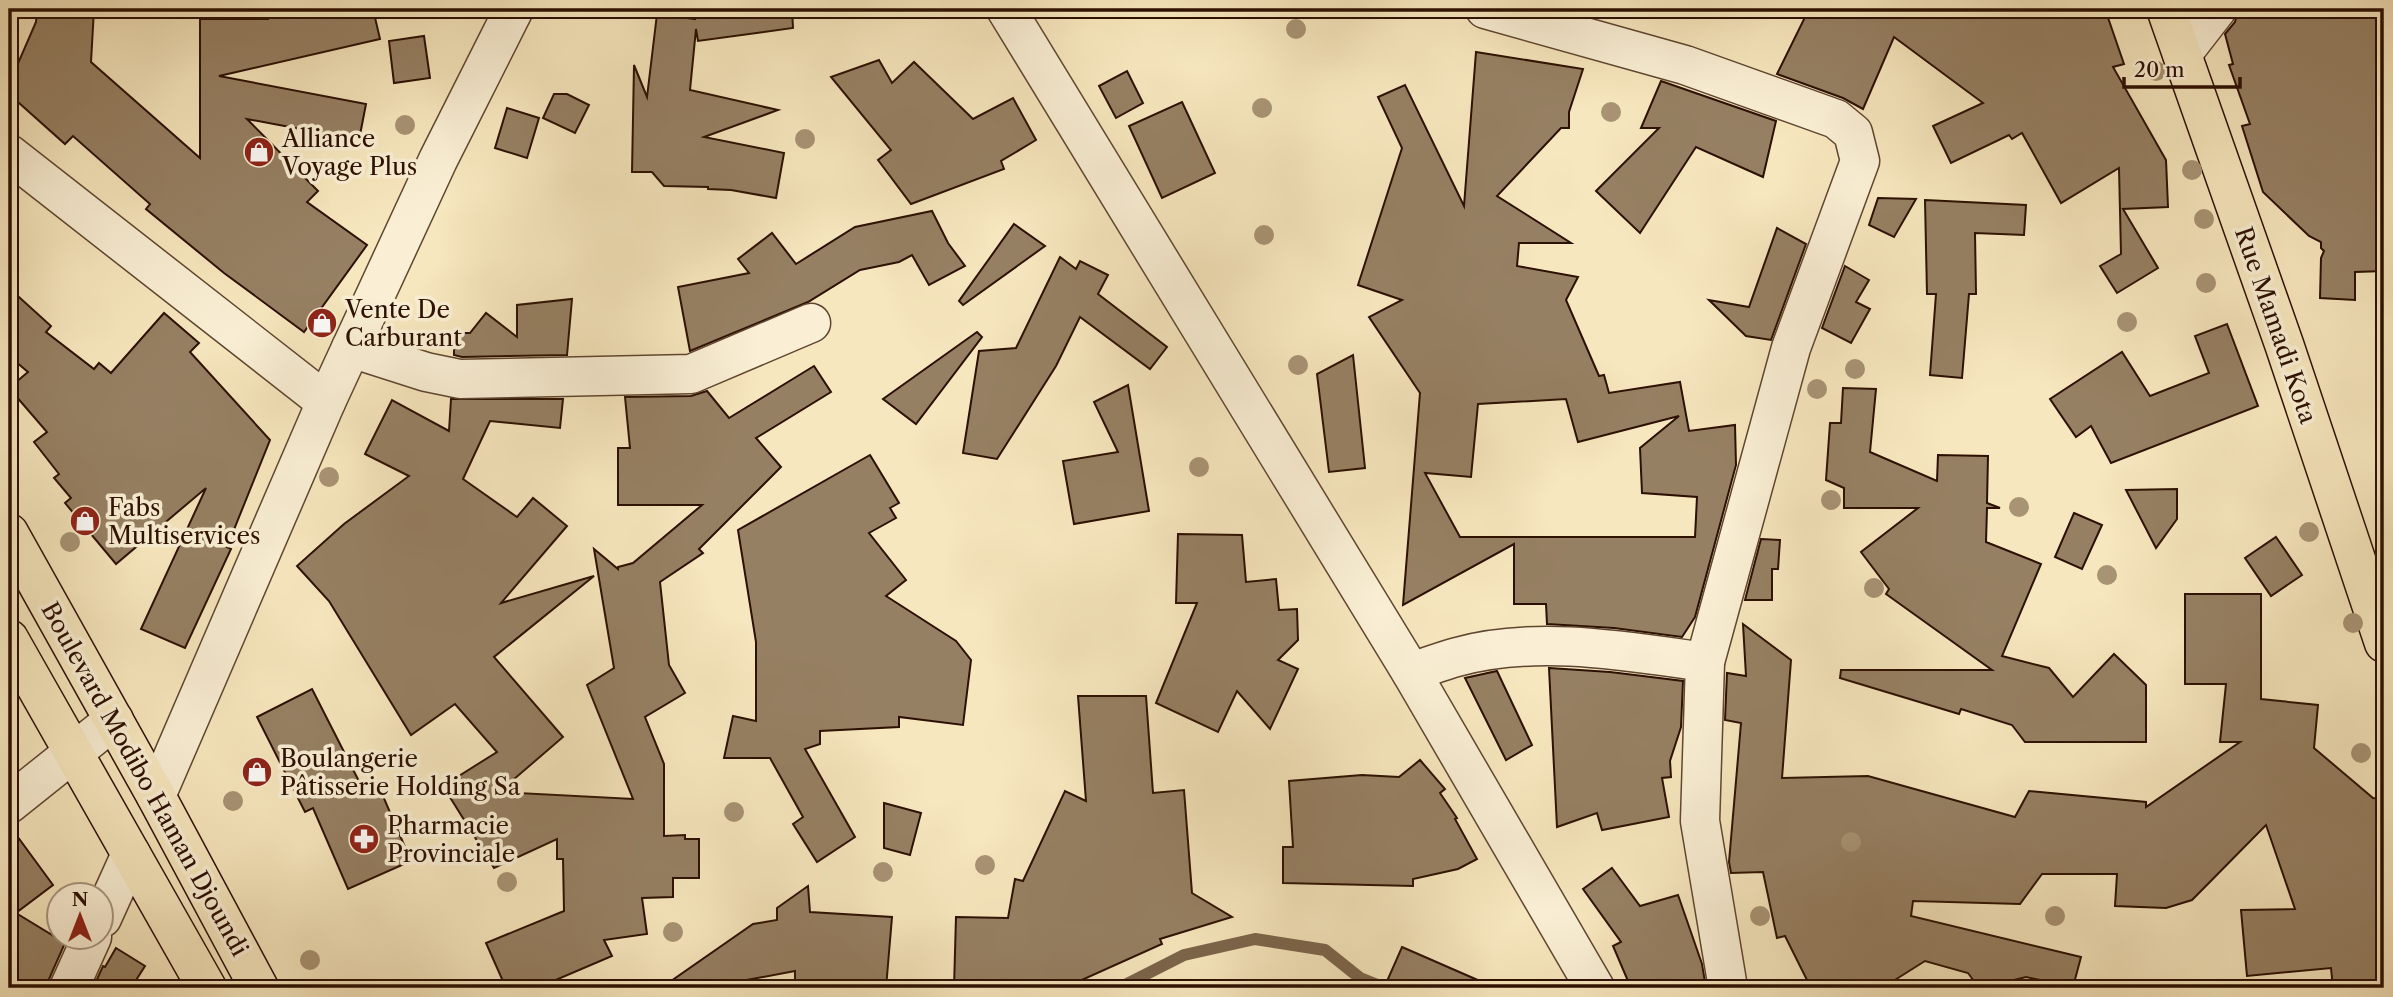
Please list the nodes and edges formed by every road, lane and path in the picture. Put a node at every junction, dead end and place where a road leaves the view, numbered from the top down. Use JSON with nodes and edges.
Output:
{"nodes":[{"id":1,"x":514,"y":9,"type":"edge"},
{"id":2,"x":1006,"y":9,"type":"edge"},
{"id":3,"x":1485,"y":9,"type":"edge"},
{"id":4,"x":2166,"y":9,"type":"edge"},
{"id":5,"x":2217,"y":9,"type":"edge"},
{"id":6,"x":2182,"y":54,"type":"junction"},
{"id":7,"x":9,"y":154,"type":"edge"},
{"id":8,"x":811,"y":323,"type":"dead end"},
{"id":9,"x":351,"y":348,"type":"junction"},
{"id":10,"x":326,"y":402,"type":"junction"},
{"id":11,"x":9,"y":533,"type":"edge"},
{"id":12,"x":9,"y":639,"type":"edge"},
{"id":13,"x":2384,"y":643,"type":"edge"},
{"id":14,"x":1705,"y":662,"type":"junction"},
{"id":15,"x":1411,"y":673,"type":"junction"},
{"id":16,"x":114,"y":720,"type":"junction"},
{"id":17,"x":72,"y":752,"type":"junction"},
{"id":18,"x":156,"y":796,"type":"junction"},
{"id":19,"x":9,"y":804,"type":"edge"},
{"id":20,"x":131,"y":854,"type":"junction"},
{"id":21,"x":116,"y":887,"type":"edge"},
{"id":22,"x":86,"y":951,"type":"edge"},
{"id":23,"x":69,"y":988,"type":"edge"},
{"id":24,"x":207,"y":988,"type":"edge"},
{"id":25,"x":259,"y":988,"type":"edge"},
{"id":26,"x":1595,"y":988,"type":"edge"},
{"id":27,"x":1728,"y":988,"type":"edge"}],
"edges":[{"from":1,"to":9,"type":"street"},
{"from":2,"to":15,"type":"street"},
{"from":3,"to":14,"type":"street"},
{"from":4,"to":6,"type":"main road","name":"Rue Mamadi Kota"},
{"from":5,"to":6,"type":"street"},
{"from":6,"to":13,"type":"main road","name":"Rue Mamadi Kota"},
{"from":7,"to":10,"type":"street"},
{"from":8,"to":9,"type":"street"},
{"from":9,"to":10,"type":"street"},
{"from":10,"to":18,"type":"street"},
{"from":11,"to":16,"type":"main road","name":"Boulevard Modibo Haman Djoundi"},
{"from":12,"to":17,"type":"main road","name":"Boulevard Modibo Haman Djoundi"},
{"from":14,"to":15,"type":"street"},
{"from":14,"to":27,"type":"street"},
{"from":15,"to":26,"type":"street"},
{"from":16,"to":17,"type":"street"},
{"from":16,"to":18,"type":"main road","name":"Boulevard Modibo Haman Djoundi"},
{"from":17,"to":19,"type":"street"},
{"from":17,"to":20,"type":"main road","name":"Boulevard Modibo Haman Djoundi"},
{"from":18,"to":25,"type":"main road","name":"Boulevard Modibo Haman Djoundi"},
{"from":20,"to":21,"type":"street"},
{"from":20,"to":24,"type":"main road","name":"Boulevard Modibo Haman Djoundi"},
{"from":22,"to":23,"type":"street"}]}
